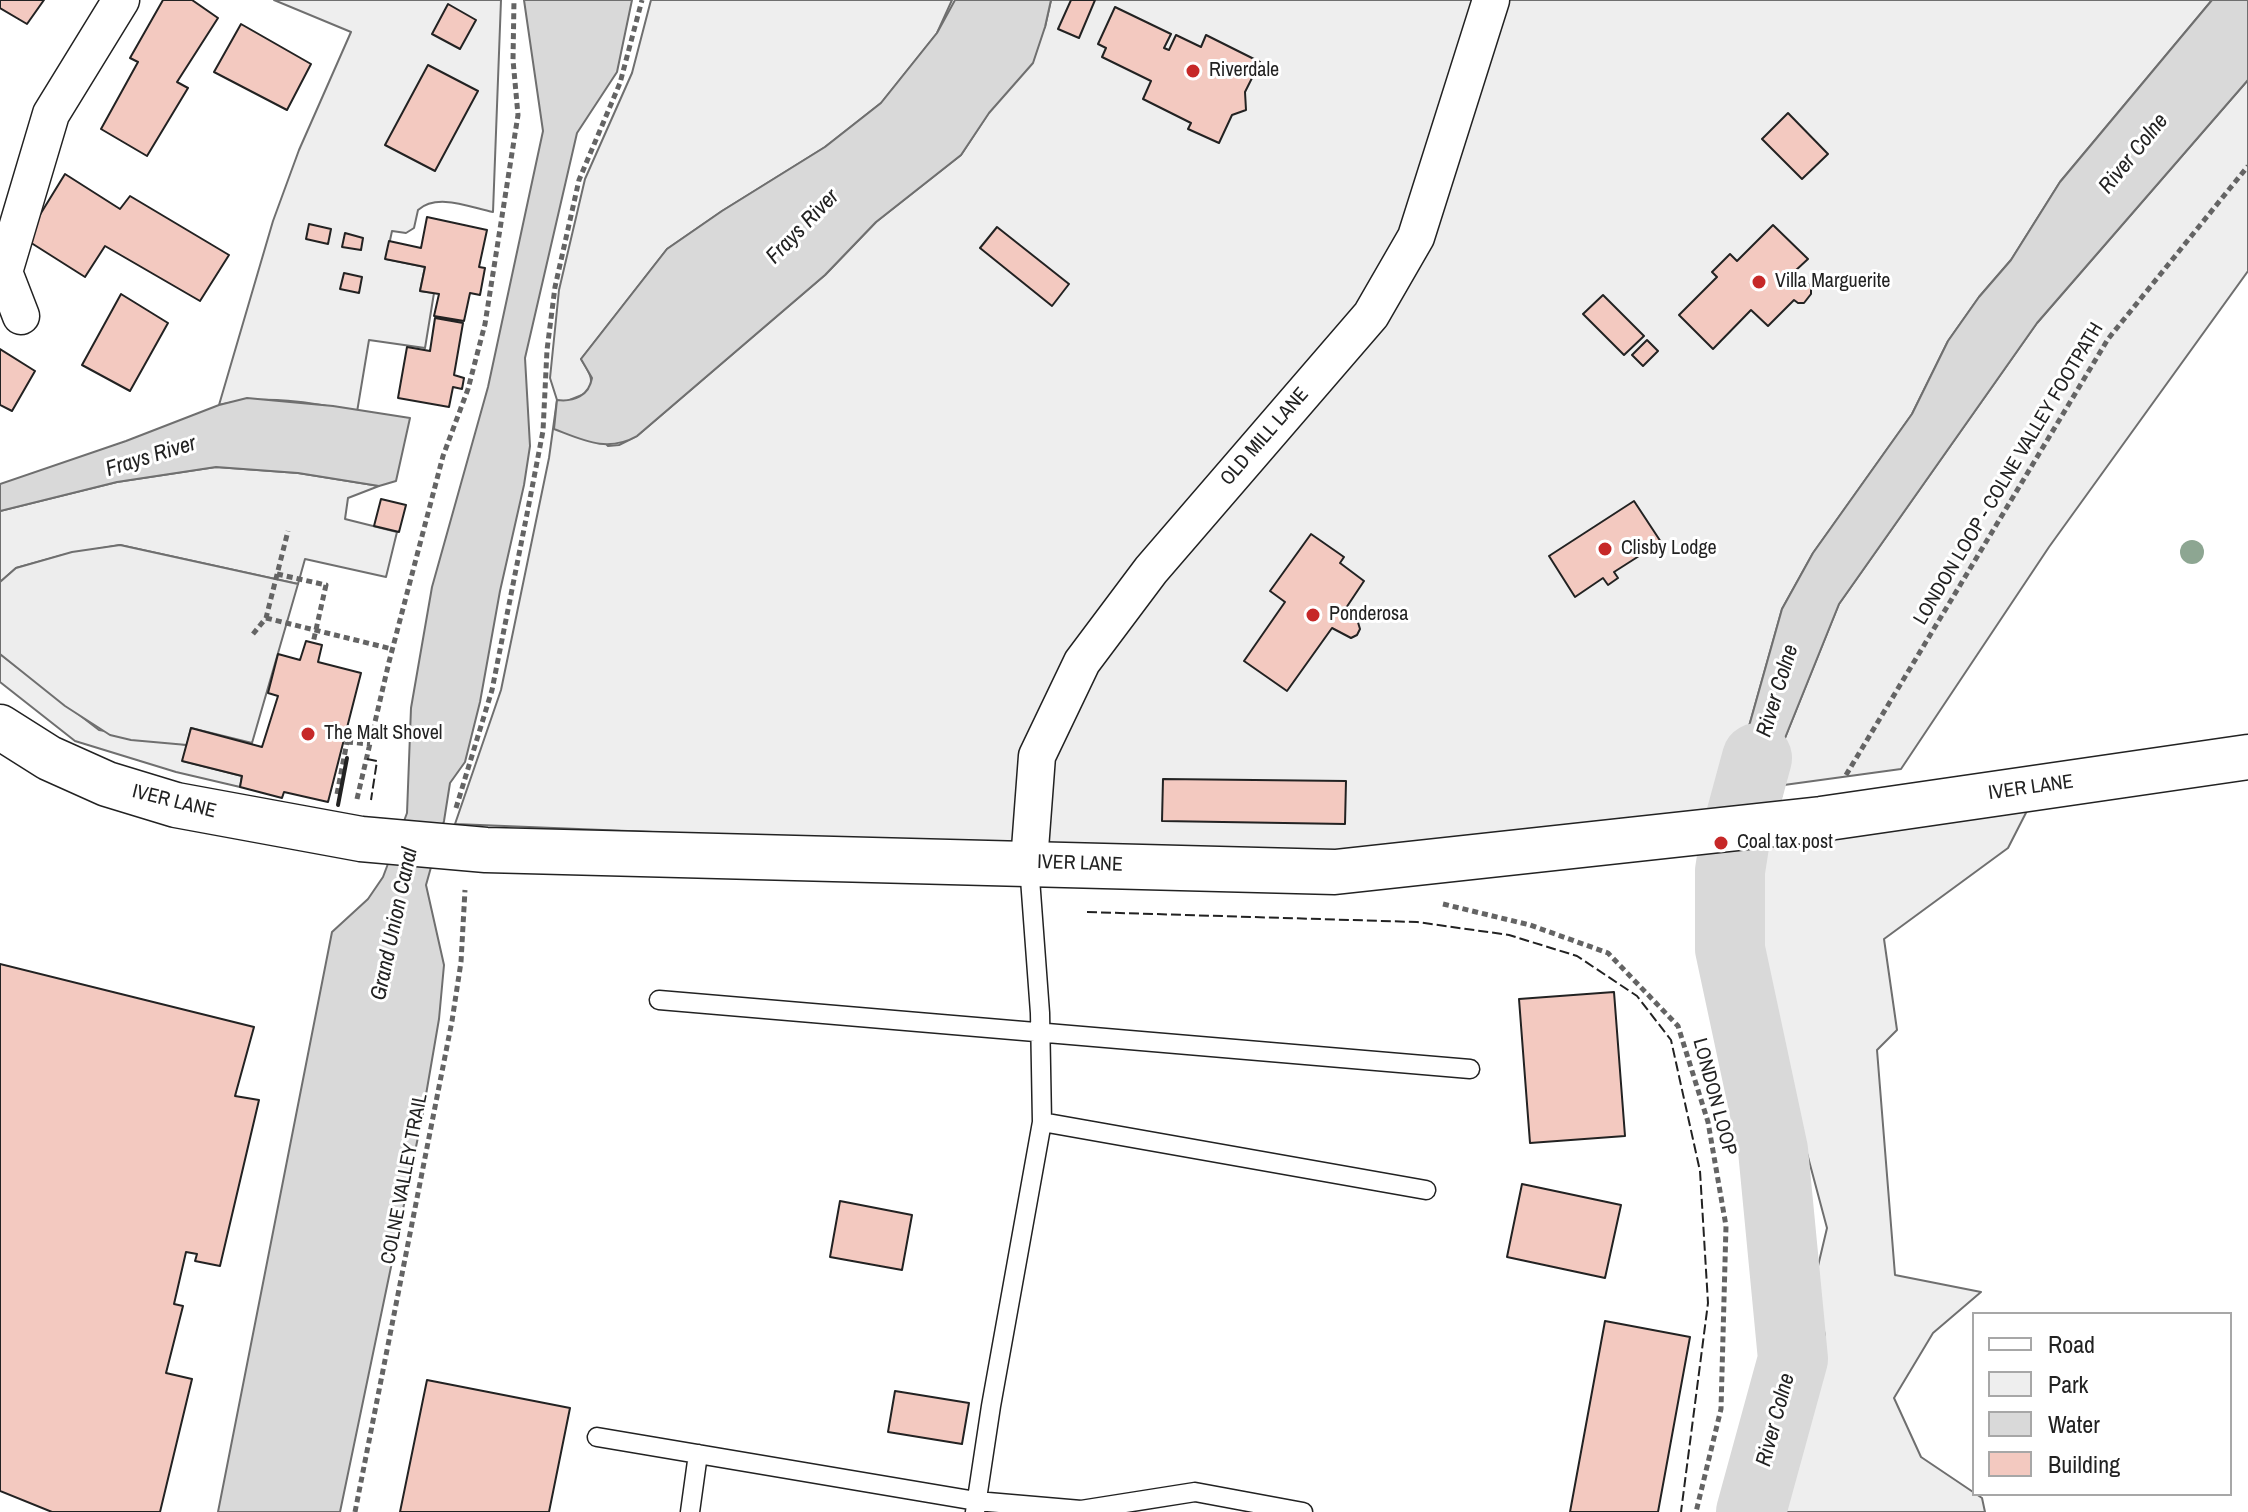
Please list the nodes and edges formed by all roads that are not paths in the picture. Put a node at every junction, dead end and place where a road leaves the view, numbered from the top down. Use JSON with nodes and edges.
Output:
{"nodes":[{"id":1,"x":121,"y":0,"type":"edge"},
{"id":2,"x":1491,"y":0,"type":"edge"},
{"id":3,"x":2,"y":273,"type":"edge"},
{"id":4,"x":21,"y":316,"type":"dead end"},
{"id":5,"x":0,"y":727,"type":"edge"},
{"id":6,"x":2248,"y":757,"type":"edge"},
{"id":7,"x":1029,"y":862,"type":"junction"},
{"id":8,"x":659,"y":1000,"type":"dead end"},
{"id":9,"x":1040,"y":1032,"type":"junction"},
{"id":10,"x":1470,"y":1069,"type":"dead end"},
{"id":11,"x":1042,"y":1122,"type":"junction"},
{"id":12,"x":1426,"y":1190,"type":"dead end"},
{"id":13,"x":597,"y":1437,"type":"dead end"},
{"id":14,"x":698,"y":1454,"type":"junction"},
{"id":15,"x":975,"y":1507,"type":"edge"},
{"id":16,"x":690,"y":1512,"type":"edge"},
{"id":17,"x":1303,"y":1512,"type":"edge"}],
"edges":[{"from":1,"to":3,"type":"street"},
{"from":2,"to":7,"type":"street","name":"OLD MILL LANE"},
{"from":3,"to":4,"type":"street"},
{"from":5,"to":7,"type":"main road","name":"IVER LANE"},
{"from":6,"to":7,"type":"main road","name":"IVER LANE"},
{"from":7,"to":9,"type":"lane"},
{"from":8,"to":9,"type":"lane"},
{"from":9,"to":10,"type":"lane"},
{"from":9,"to":11,"type":"lane"},
{"from":11,"to":12,"type":"lane"},
{"from":11,"to":15,"type":"lane"},
{"from":13,"to":14,"type":"lane"},
{"from":14,"to":15,"type":"lane"},
{"from":14,"to":16,"type":"lane"},
{"from":15,"to":17,"type":"lane"}]}
